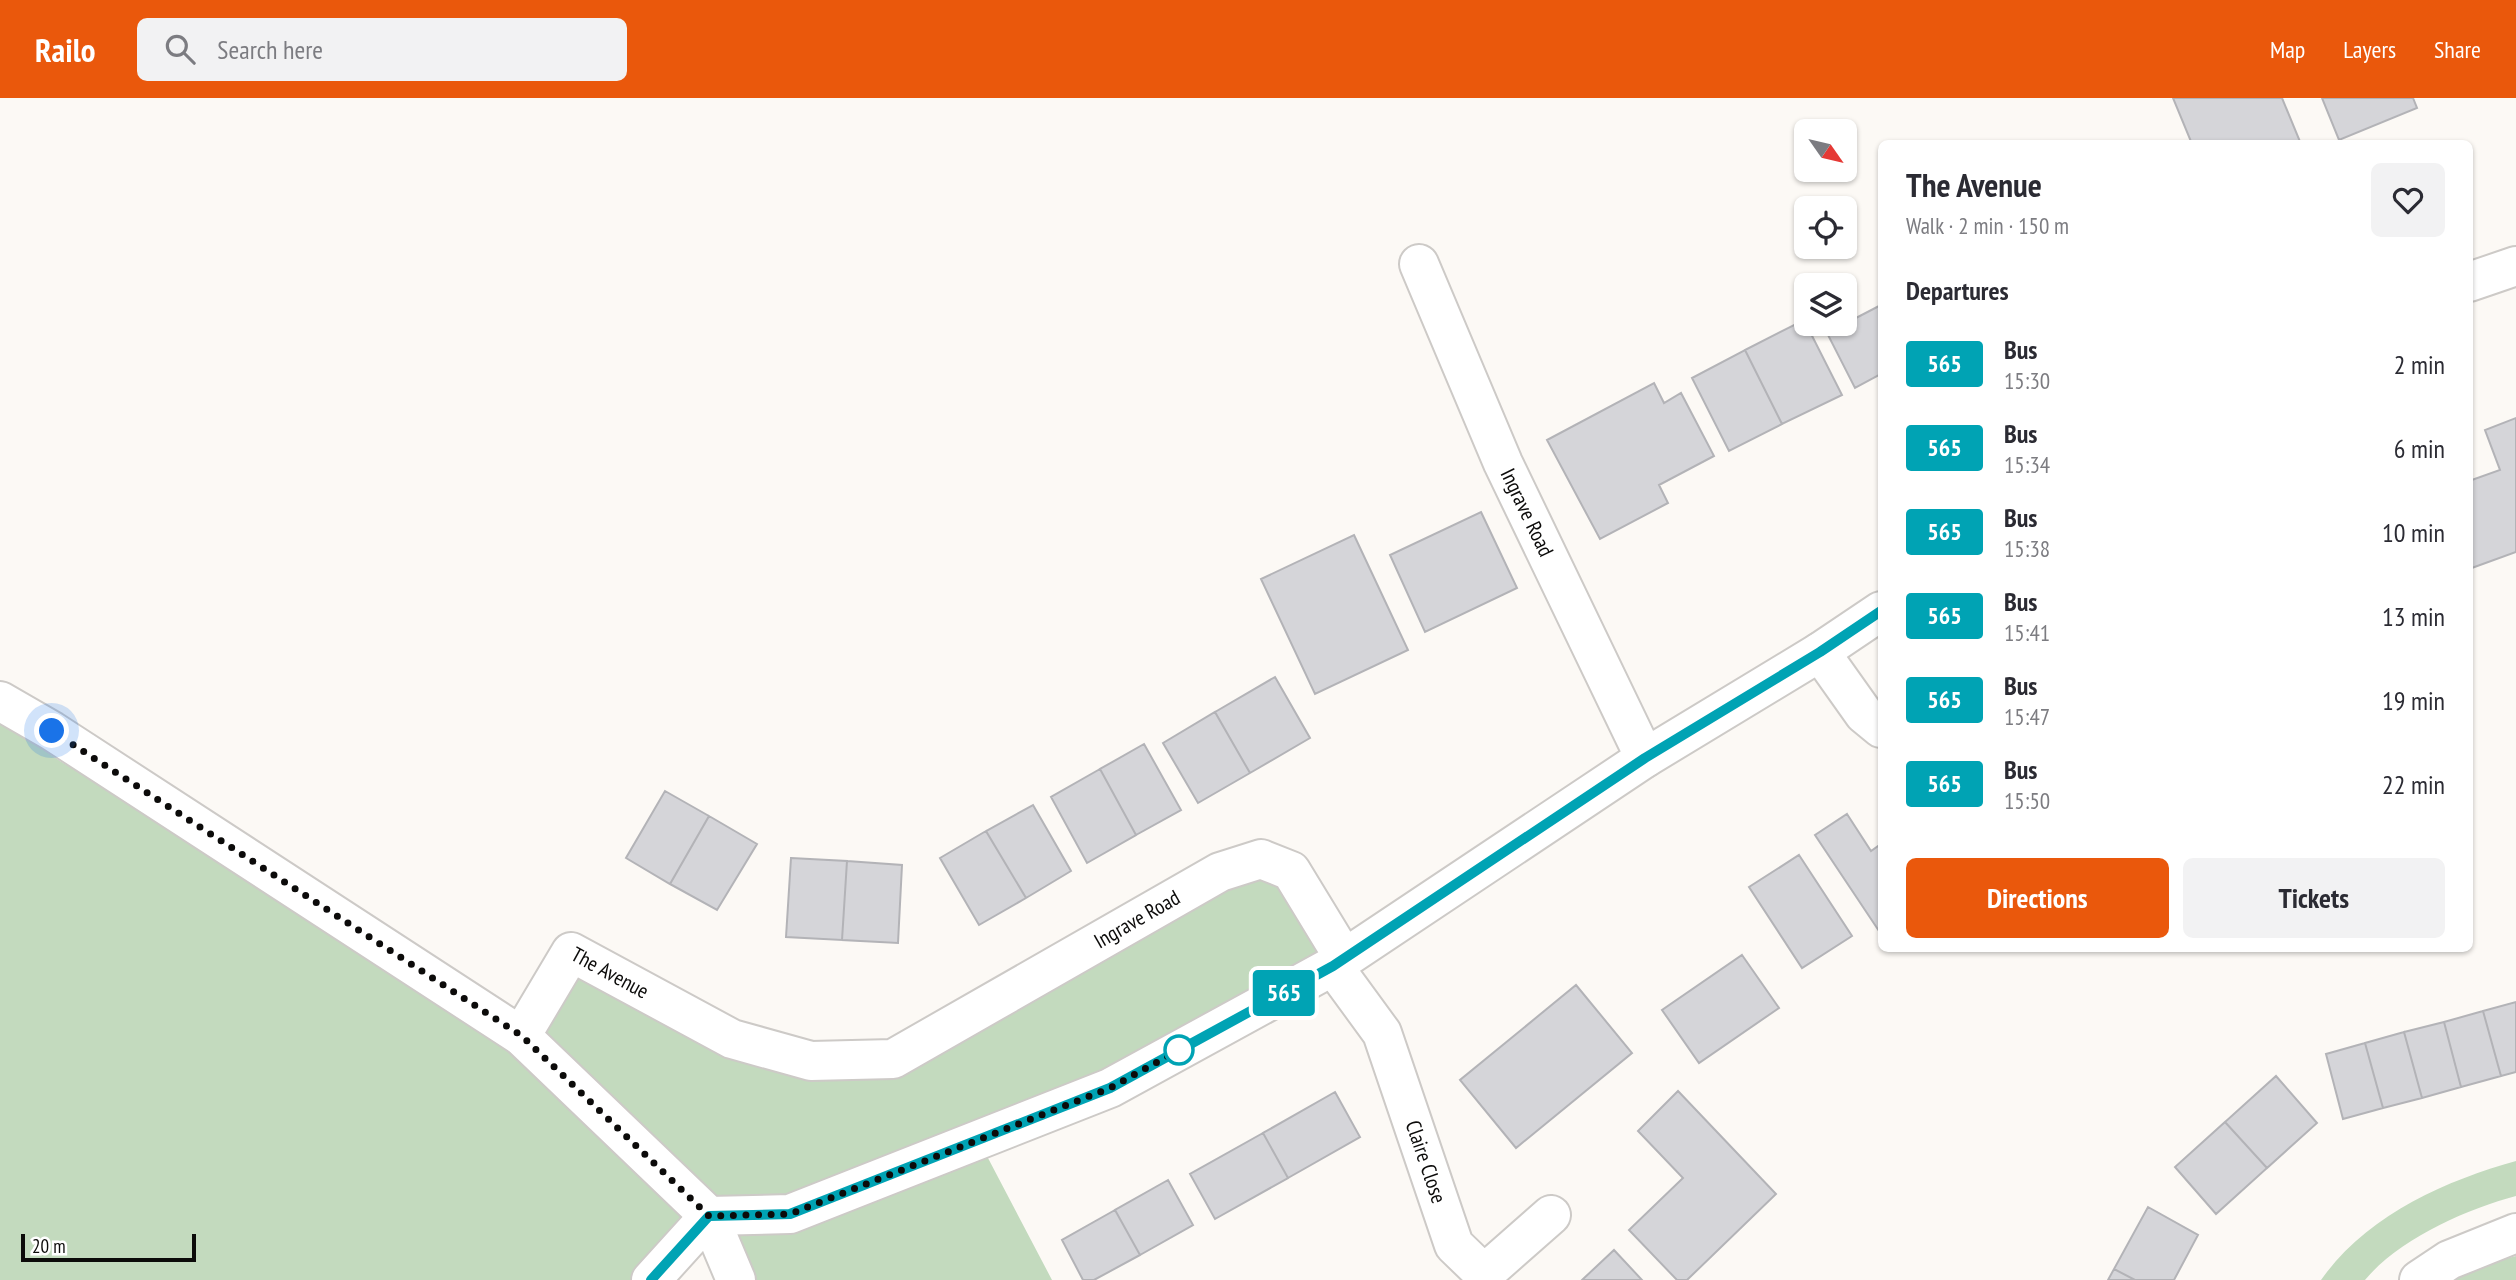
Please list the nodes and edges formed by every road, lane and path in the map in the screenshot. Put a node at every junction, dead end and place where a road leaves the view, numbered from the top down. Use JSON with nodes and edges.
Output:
{"nodes":[{"id":1,"x":1419,"y":264,"type":"dead end"},
{"id":2,"x":2516,"y":267,"type":"edge"},
{"id":3,"x":2473,"y":281,"type":"edge"},
{"id":4,"x":1878,"y":613,"type":"edge"},
{"id":5,"x":1820,"y":652,"type":"junction"},
{"id":6,"x":0,"y":701,"type":"edge"},
{"id":7,"x":1878,"y":726,"type":"edge"},
{"id":8,"x":1645,"y":758,"type":"junction"},
{"id":9,"x":1339,"y":962,"type":"junction"},
{"id":10,"x":936,"y":1034,"type":"joint"},
{"id":11,"x":522,"y":1036,"type":"junction"},
{"id":12,"x":1551,"y":1214,"type":"dead end"},
{"id":13,"x":709,"y":1216,"type":"junction"},
{"id":14,"x":2516,"y":1233,"type":"edge"},
{"id":15,"x":651,"y":1280,"type":"edge"},
{"id":16,"x":736,"y":1280,"type":"edge"},
{"id":17,"x":2419,"y":1280,"type":"edge"}],
"edges":[{"from":1,"to":8,"type":"street","name":"Ingrave Road"},
{"from":2,"to":3,"type":"street"},
{"from":4,"to":5,"type":"street"},
{"from":5,"to":7,"type":"street"},
{"from":5,"to":8,"type":"street"},
{"from":6,"to":11,"type":"street"},
{"from":8,"to":9,"type":"street"},
{"from":9,"to":10,"type":"street","name":"Ingrave Road"},
{"from":9,"to":12,"type":"street","name":"Claire Close"},
{"from":9,"to":13,"type":"street"},
{"from":10,"to":11,"type":"street","name":"The Avenue"},
{"from":11,"to":13,"type":"street"},
{"from":13,"to":15,"type":"street"},
{"from":13,"to":16,"type":"street"},
{"from":14,"to":17,"type":"street"}]}
